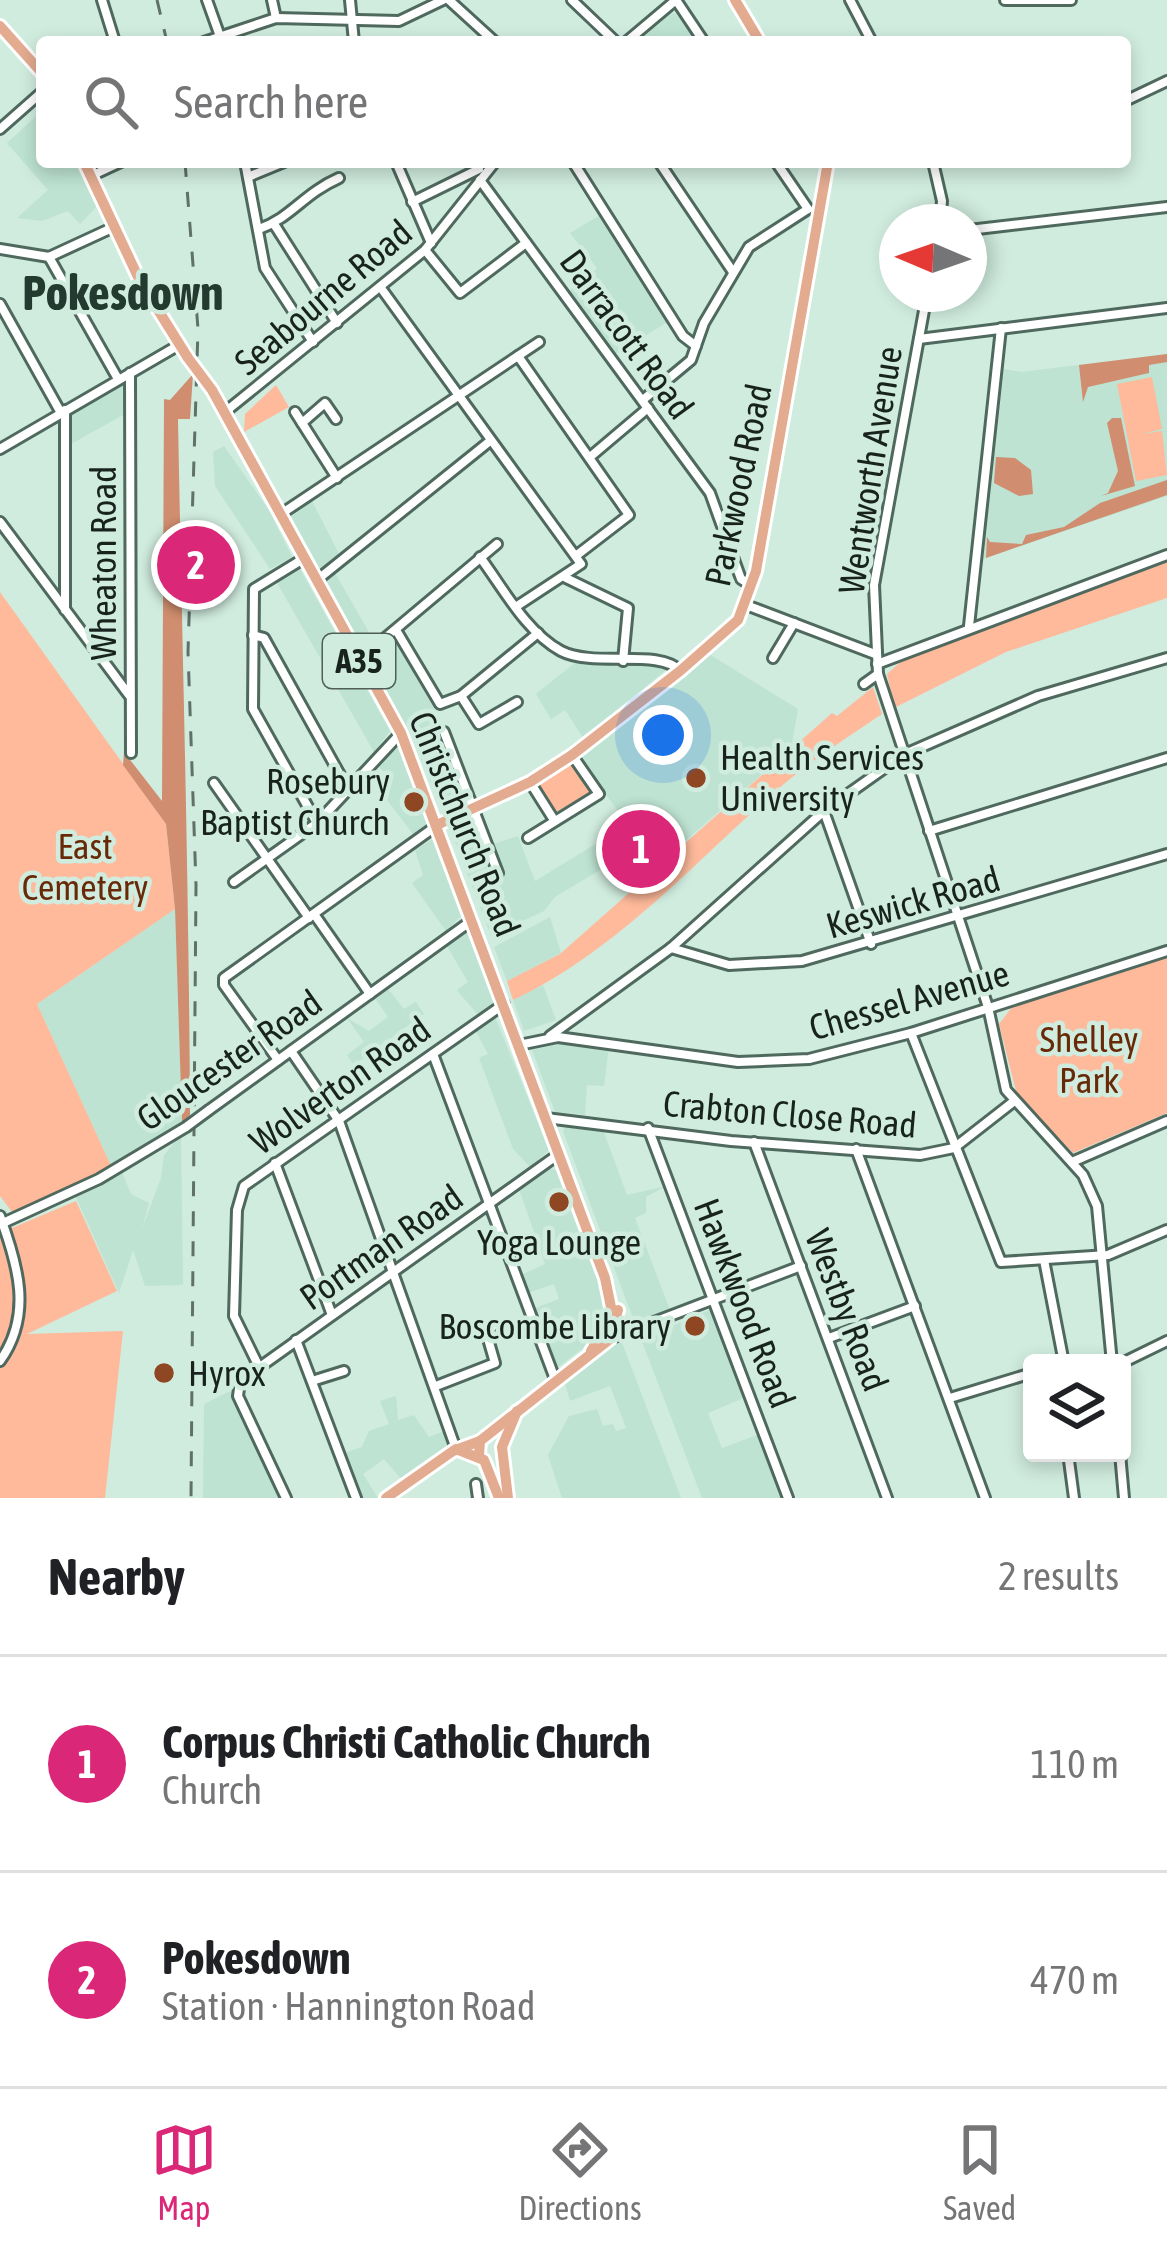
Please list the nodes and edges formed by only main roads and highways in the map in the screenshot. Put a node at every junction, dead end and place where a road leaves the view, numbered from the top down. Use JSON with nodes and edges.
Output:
{"nodes":[{"id":1,"x":735,"y":0,"type":"edge"},
{"id":2,"x":2,"y":31,"type":"edge"},
{"id":3,"x":756,"y":36,"type":"edge"},
{"id":4,"x":36,"y":67,"type":"edge"},
{"id":5,"x":87,"y":168,"type":"edge"},
{"id":6,"x":826,"y":168,"type":"edge"},
{"id":7,"x":439,"y":824,"type":"junction"},
{"id":8,"x":615,"y":1321,"type":"junction"},
{"id":9,"x":591,"y":1352,"type":"junction"},
{"id":10,"x":517,"y":1411,"type":"junction"},
{"id":11,"x":484,"y":1439,"type":"junction"},
{"id":12,"x":456,"y":1449,"type":"junction"},
{"id":13,"x":502,"y":1449,"type":"junction"},
{"id":14,"x":482,"y":1458,"type":"junction"},
{"id":15,"x":386,"y":1498,"type":"edge"},
{"id":16,"x":504,"y":1498,"type":"edge"}],
"edges":[{"from":1,"to":3,"type":"main road"},
{"from":2,"to":4,"type":"main road"},
{"from":5,"to":7,"type":"main road","name":"Christchurch Road","number":"A35","bridge":true},
{"from":6,"to":7,"type":"main road","name":"Parkwood Road"},
{"from":7,"to":8,"type":"main road","name":"Christchurch Road","number":"A35"},
{"from":8,"to":9,"type":"main road"},
{"from":8,"to":9,"type":"main road"},
{"from":9,"to":10,"type":"main road"},
{"from":10,"to":11,"type":"main road"},
{"from":10,"to":13,"type":"main road"},
{"from":11,"to":12,"type":"main road"},
{"from":11,"to":13,"type":"main road"},
{"from":11,"to":14,"type":"main road"},
{"from":12,"to":14,"type":"main road"},
{"from":12,"to":15,"type":"main road"},
{"from":13,"to":14,"type":"main road"},
{"from":13,"to":16,"type":"main road"},
{"from":14,"to":16,"type":"main road"}]}
